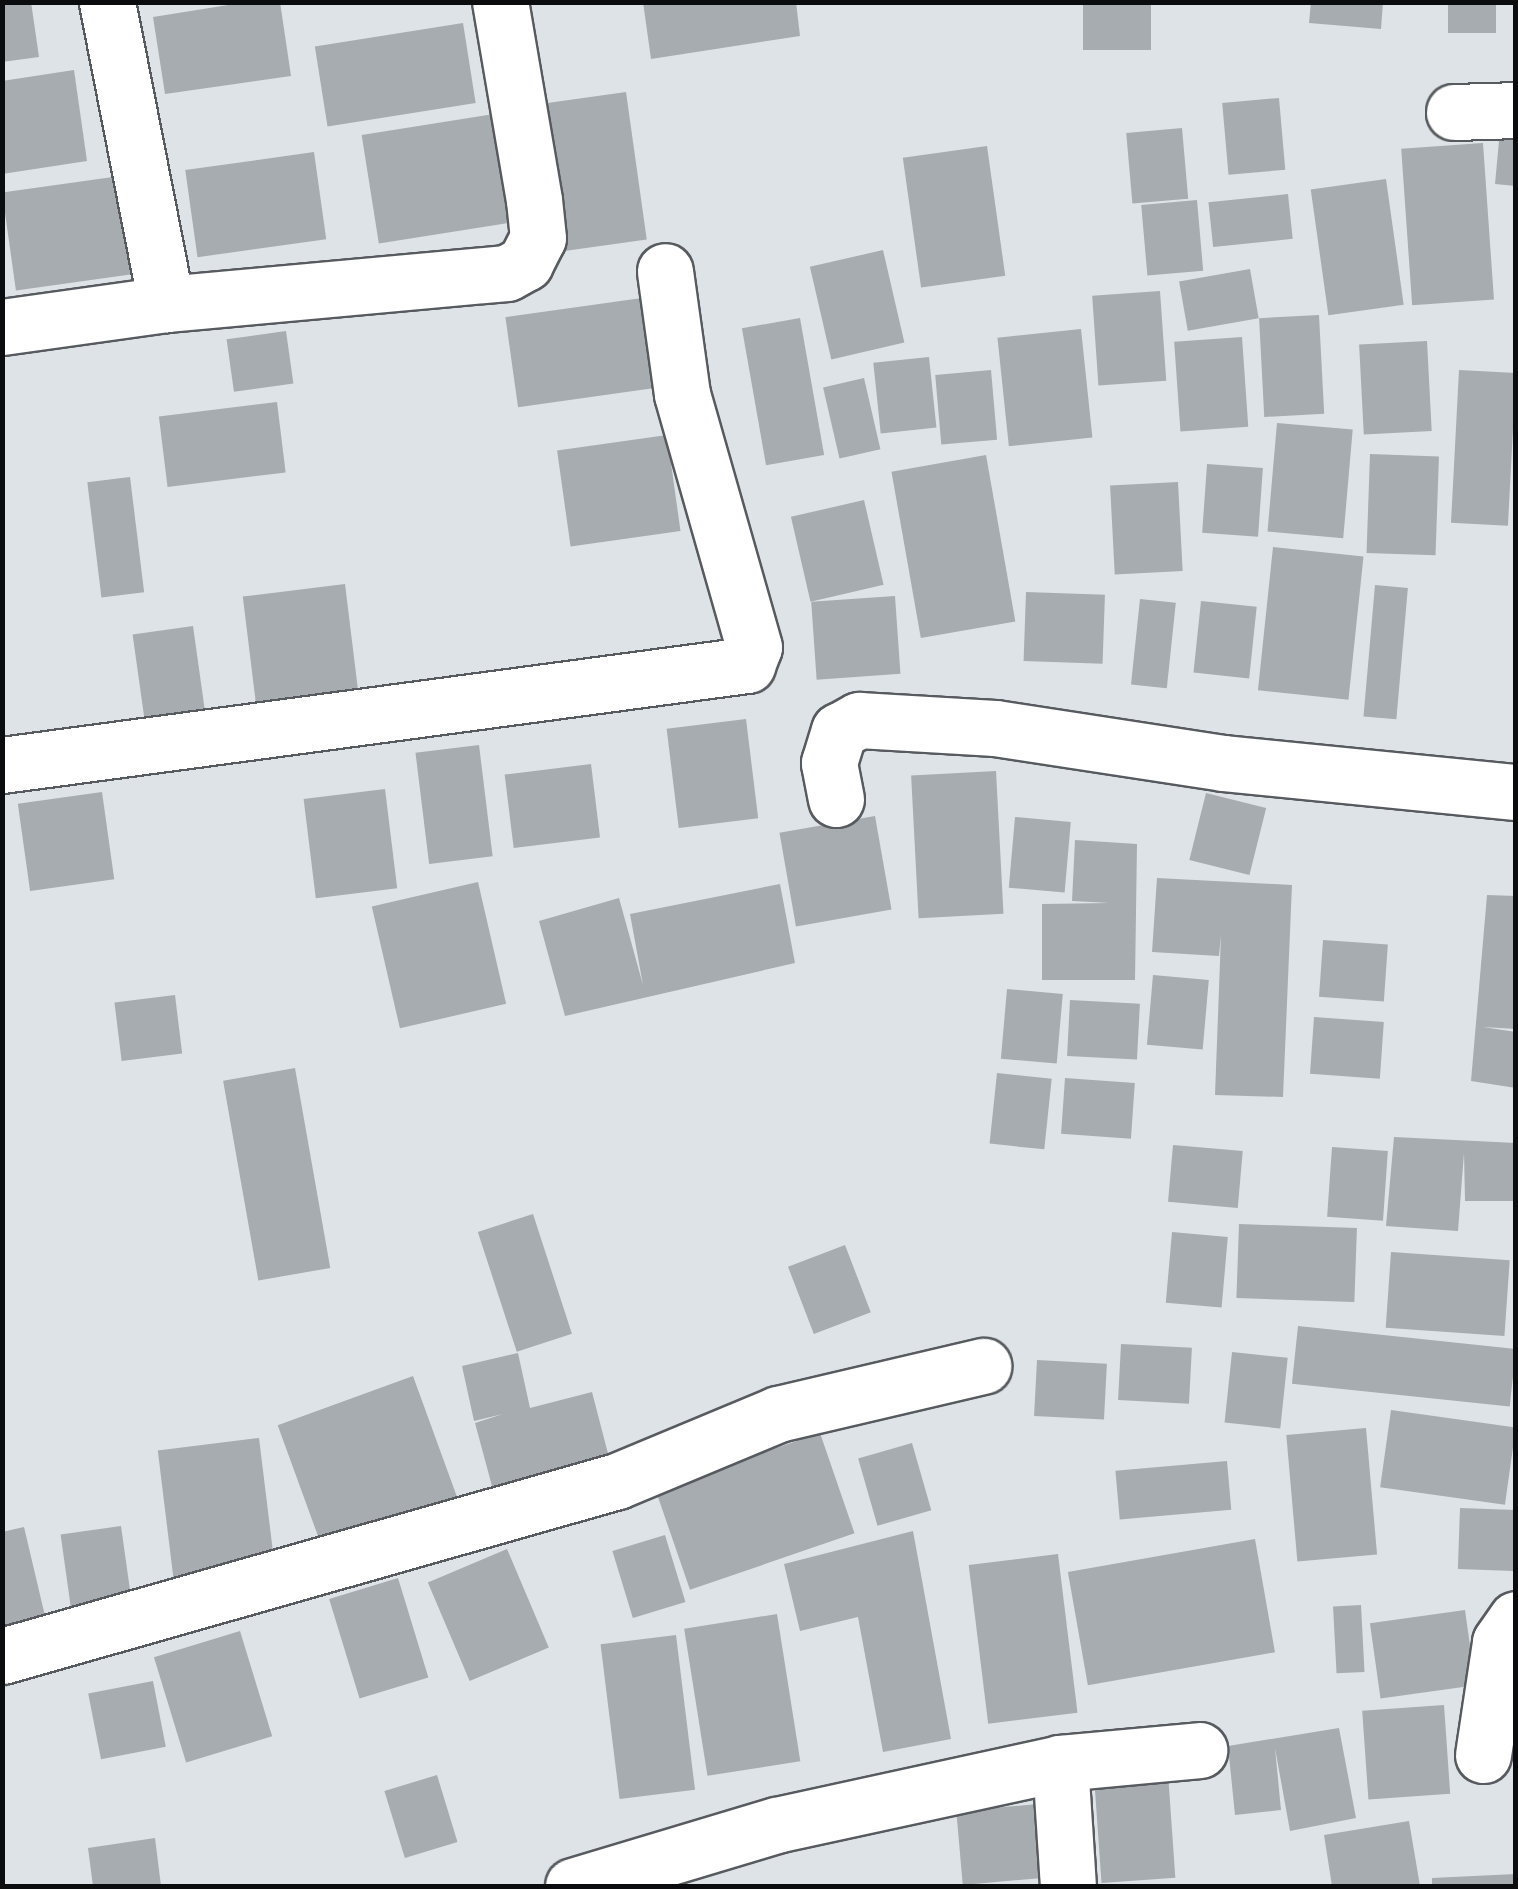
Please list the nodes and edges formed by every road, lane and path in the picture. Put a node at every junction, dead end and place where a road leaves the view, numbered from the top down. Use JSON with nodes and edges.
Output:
{"nodes":[{"id":1,"x":107,"y":2,"type":"edge"},
{"id":2,"x":500,"y":2,"type":"edge"},
{"id":3,"x":1516,"y":110,"type":"edge"},
{"id":4,"x":1454,"y":112,"type":"dead end"},
{"id":5,"x":665,"y":271,"type":"dead end"},
{"id":6,"x":166,"y":304,"type":"junction"},
{"id":7,"x":2,"y":327,"type":"edge"},
{"id":8,"x":2,"y":765,"type":"edge"},
{"id":9,"x":1516,"y":792,"type":"edge"},
{"id":10,"x":836,"y":799,"type":"dead end"},
{"id":11,"x":983,"y":1366,"type":"dead end"},
{"id":12,"x":1516,"y":1619,"type":"edge"},
{"id":13,"x":2,"y":1656,"type":"edge"},
{"id":14,"x":1199,"y":1750,"type":"dead end"},
{"id":15,"x":1483,"y":1755,"type":"dead end"},
{"id":16,"x":1060,"y":1763,"type":"junction"},
{"id":17,"x":574,"y":1886,"type":"edge"},
{"id":18,"x":1068,"y":1886,"type":"edge"}],
"edges":[{"from":1,"to":6,"type":"street"},
{"from":2,"to":6,"type":"street"},
{"from":3,"to":4,"type":"street"},
{"from":5,"to":8,"type":"street"},
{"from":6,"to":7,"type":"street"},
{"from":9,"to":10,"type":"street"},
{"from":11,"to":13,"type":"street"},
{"from":12,"to":15,"type":"street"},
{"from":14,"to":16,"type":"street"},
{"from":16,"to":17,"type":"street"},
{"from":16,"to":18,"type":"street"}]}
